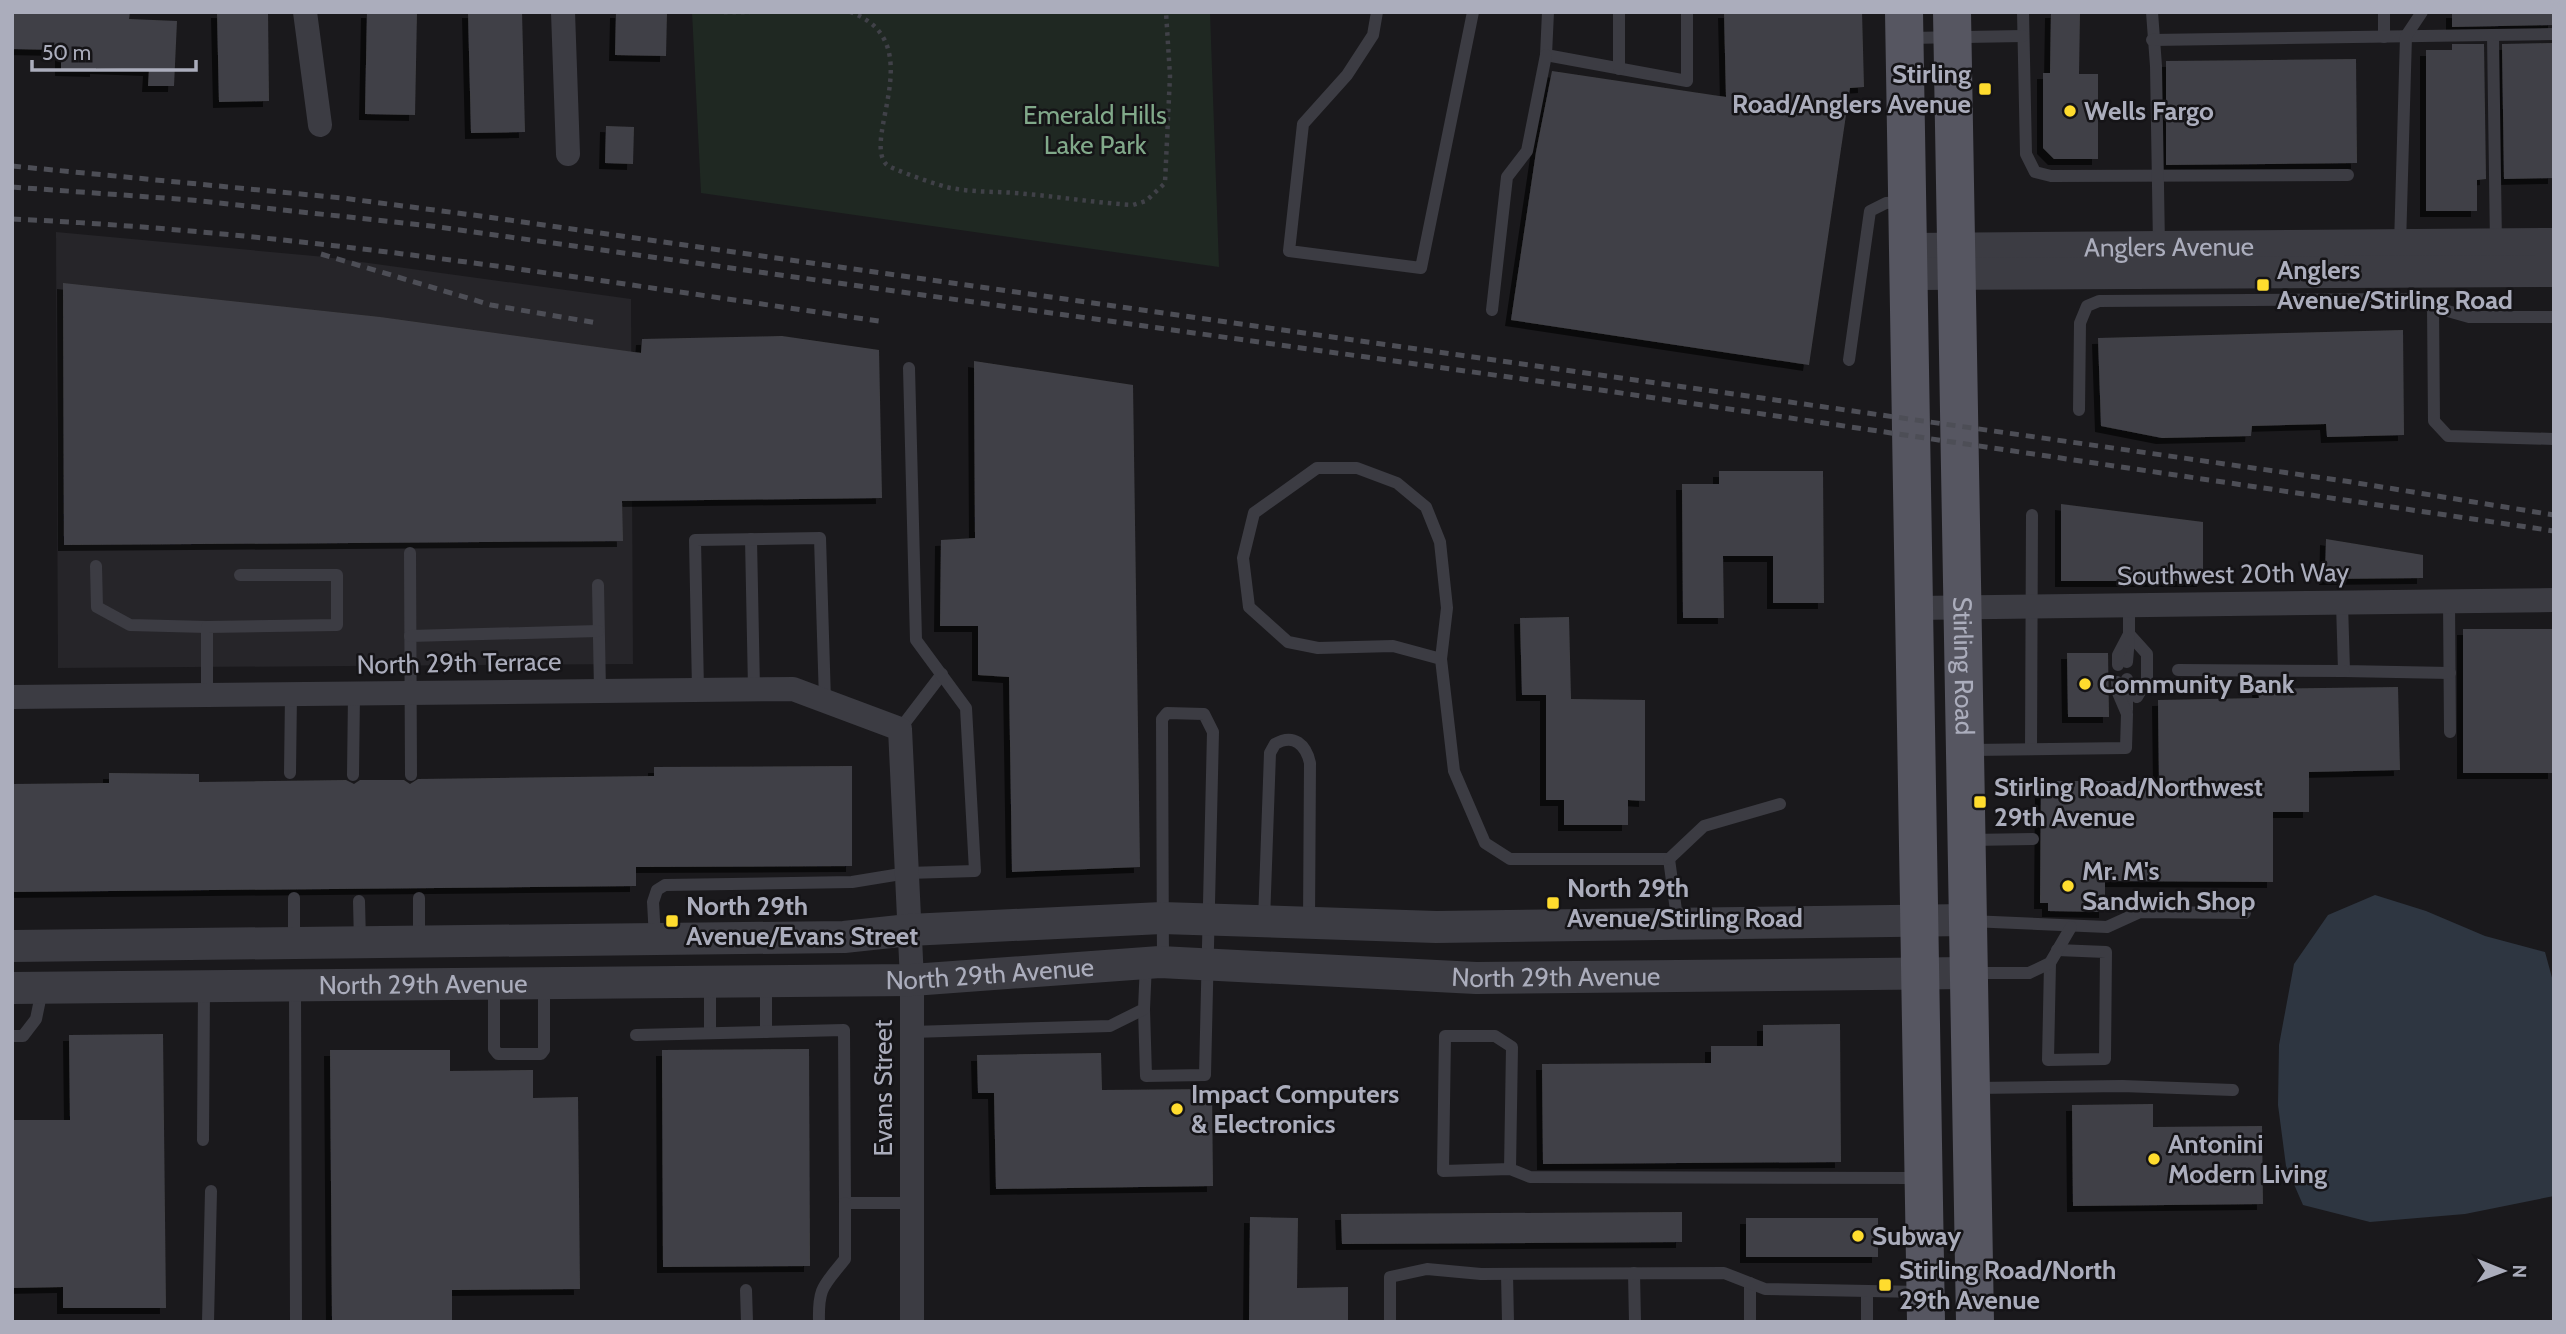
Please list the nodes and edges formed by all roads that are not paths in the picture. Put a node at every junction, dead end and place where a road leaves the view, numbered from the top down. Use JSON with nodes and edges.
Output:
{"nodes":[{"id":1,"x":304,"y":12,"type":"edge"},
{"id":2,"x":564,"y":12,"type":"edge"},
{"id":3,"x":1377,"y":12,"type":"edge"},
{"id":4,"x":1473,"y":12,"type":"edge"},
{"id":5,"x":1548,"y":12,"type":"edge"},
{"id":6,"x":1619,"y":12,"type":"edge"},
{"id":7,"x":1687,"y":12,"type":"edge"},
{"id":8,"x":2023,"y":12,"type":"edge"},
{"id":9,"x":2152,"y":12,"type":"edge"},
{"id":10,"x":2384,"y":12,"type":"edge"},
{"id":11,"x":2422,"y":12,"type":"edge"},
{"id":12,"x":1905,"y":25,"type":"edge"},
{"id":13,"x":1952,"y":25,"type":"edge"},
{"id":14,"x":2554,"y":34,"type":"edge"},
{"id":15,"x":2493,"y":35,"type":"junction"},
{"id":16,"x":2023,"y":36,"type":"junction"},
{"id":17,"x":2406,"y":36,"type":"junction"},
{"id":18,"x":2384,"y":37,"type":"junction"},
{"id":19,"x":2152,"y":40,"type":"junction"},
{"id":20,"x":1546,"y":55,"type":"junction"},
{"id":21,"x":1619,"y":69,"type":"junction"},
{"id":22,"x":320,"y":124,"type":"dead end"},
{"id":23,"x":568,"y":154,"type":"dead end"},
{"id":24,"x":2156,"y":175,"type":"junction"},
{"id":25,"x":2348,"y":175,"type":"dead end"},
{"id":26,"x":1907,"y":201,"type":"junction"},
{"id":27,"x":2554,"y":244,"type":"edge"},
{"id":28,"x":2400,"y":245,"type":"junction"},
{"id":29,"x":2496,"y":245,"type":"junction"},
{"id":30,"x":2159,"y":246,"type":"junction"},
{"id":31,"x":1909,"y":262,"type":"junction"},
{"id":32,"x":1956,"y":262,"type":"junction"},
{"id":33,"x":2547,"y":268,"type":"edge"},
{"id":34,"x":2194,"y":288,"type":"junction"},
{"id":35,"x":2433,"y":307,"type":"junction"},
{"id":36,"x":1492,"y":310,"type":"dead end"},
{"id":37,"x":2554,"y":317,"type":"edge"},
{"id":38,"x":1849,"y":360,"type":"dead end"},
{"id":39,"x":909,"y":368,"type":"dead end"},
{"id":40,"x":2079,"y":410,"type":"dead end"},
{"id":41,"x":2554,"y":439,"type":"edge"},
{"id":42,"x":2032,"y":515,"type":"dead end"},
{"id":43,"x":751,"y":539,"type":"junction"},
{"id":44,"x":410,"y":553,"type":"dead end"},
{"id":45,"x":96,"y":566,"type":"dead end"},
{"id":46,"x":240,"y":575,"type":"dead end"},
{"id":47,"x":598,"y":585,"type":"dead end"},
{"id":48,"x":2554,"y":600,"type":"edge"},
{"id":49,"x":2449,"y":601,"type":"junction"},
{"id":50,"x":2342,"y":603,"type":"junction"},
{"id":51,"x":2129,"y":605,"type":"junction"},
{"id":52,"x":1963,"y":607,"type":"junction"},
{"id":53,"x":2032,"y":607,"type":"junction"},
{"id":54,"x":1914,"y":608,"type":"junction"},
{"id":55,"x":207,"y":627,"type":"junction"},
{"id":56,"x":598,"y":631,"type":"junction"},
{"id":57,"x":2129,"y":634,"type":"junction"},
{"id":58,"x":410,"y":636,"type":"junction"},
{"id":59,"x":1441,"y":659,"type":"junction"},
{"id":60,"x":2128,"y":661,"type":"dead end"},
{"id":61,"x":2178,"y":670,"type":"dead end"},
{"id":62,"x":2344,"y":671,"type":"junction"},
{"id":63,"x":2449,"y":673,"type":"junction"},
{"id":64,"x":942,"y":674,"type":"junction"},
{"id":65,"x":754,"y":689,"type":"junction"},
{"id":66,"x":698,"y":690,"type":"junction"},
{"id":67,"x":600,"y":691,"type":"junction"},
{"id":68,"x":411,"y":693,"type":"junction"},
{"id":69,"x":291,"y":694,"type":"junction"},
{"id":70,"x":354,"y":694,"type":"junction"},
{"id":71,"x":207,"y":695,"type":"junction"},
{"id":72,"x":2137,"y":696,"type":"junction"},
{"id":73,"x":12,"y":697,"type":"edge"},
{"id":74,"x":825,"y":701,"type":"junction"},
{"id":75,"x":2127,"y":714,"type":"junction"},
{"id":76,"x":900,"y":729,"type":"junction"},
{"id":77,"x":2450,"y":732,"type":"dead end"},
{"id":78,"x":2031,"y":749,"type":"junction"},
{"id":79,"x":1964,"y":750,"type":"junction"},
{"id":80,"x":290,"y":773,"type":"dead end"},
{"id":81,"x":354,"y":775,"type":"dead end"},
{"id":82,"x":411,"y":775,"type":"dead end"},
{"id":83,"x":1780,"y":804,"type":"dead end"},
{"id":84,"x":2033,"y":839,"type":"dead end"},
{"id":85,"x":1965,"y":841,"type":"junction"},
{"id":86,"x":1669,"y":859,"type":"junction"},
{"id":87,"x":907,"y":873,"type":"junction"},
{"id":88,"x":294,"y":898,"type":"dead end"},
{"id":89,"x":419,"y":898,"type":"dead end"},
{"id":90,"x":359,"y":901,"type":"dead end"},
{"id":91,"x":2245,"y":913,"type":"dead end"},
{"id":92,"x":1162,"y":918,"type":"junction"},
{"id":93,"x":1208,"y":920,"type":"junction"},
{"id":94,"x":1967,"y":920,"type":"junction"},
{"id":95,"x":1264,"y":922,"type":"junction"},
{"id":96,"x":1309,"y":922,"type":"junction"},
{"id":97,"x":1919,"y":922,"type":"junction"},
{"id":98,"x":1678,"y":925,"type":"junction"},
{"id":99,"x":2071,"y":927,"type":"junction"},
{"id":100,"x":909,"y":930,"type":"junction"},
{"id":101,"x":655,"y":940,"type":"junction"},
{"id":102,"x":419,"y":942,"type":"junction"},
{"id":103,"x":294,"y":943,"type":"junction"},
{"id":104,"x":360,"y":943,"type":"junction"},
{"id":105,"x":12,"y":946,"type":"edge"},
{"id":106,"x":2057,"y":950,"type":"junction"},
{"id":107,"x":1154,"y":963,"type":"junction"},
{"id":108,"x":1207,"y":963,"type":"junction"},
{"id":109,"x":2050,"y":963,"type":"junction"},
{"id":110,"x":1967,"y":973,"type":"junction"},
{"id":111,"x":1920,"y":975,"type":"junction"},
{"id":112,"x":912,"y":980,"type":"junction"},
{"id":113,"x":766,"y":982,"type":"junction"},
{"id":114,"x":710,"y":983,"type":"junction"},
{"id":115,"x":494,"y":985,"type":"junction"},
{"id":116,"x":544,"y":985,"type":"junction"},
{"id":117,"x":295,"y":986,"type":"junction"},
{"id":118,"x":204,"y":987,"type":"junction"},
{"id":119,"x":27,"y":988,"type":"edge"},
{"id":120,"x":1144,"y":1009,"type":"junction"},
{"id":121,"x":766,"y":1032,"type":"junction"},
{"id":122,"x":912,"y":1032,"type":"junction"},
{"id":123,"x":710,"y":1033,"type":"junction"},
{"id":124,"x":636,"y":1035,"type":"dead end"},
{"id":125,"x":12,"y":1036,"type":"edge"},
{"id":126,"x":1969,"y":1088,"type":"junction"},
{"id":127,"x":2233,"y":1090,"type":"dead end"},
{"id":128,"x":203,"y":1140,"type":"dead end"},
{"id":129,"x":1510,"y":1170,"type":"junction"},
{"id":130,"x":1923,"y":1178,"type":"junction"},
{"id":131,"x":211,"y":1191,"type":"dead end"},
{"id":132,"x":845,"y":1203,"type":"junction"},
{"id":133,"x":913,"y":1203,"type":"junction"},
{"id":134,"x":1634,"y":1273,"type":"junction"},
{"id":135,"x":1507,"y":1274,"type":"junction"},
{"id":136,"x":1750,"y":1283,"type":"junction"},
{"id":137,"x":746,"y":1290,"type":"dead end"},
{"id":138,"x":1867,"y":1291,"type":"junction"},
{"id":139,"x":1925,"y":1307,"type":"edge"},
{"id":140,"x":208,"y":1322,"type":"edge"},
{"id":141,"x":296,"y":1322,"type":"edge"},
{"id":142,"x":747,"y":1322,"type":"edge"},
{"id":143,"x":818,"y":1322,"type":"edge"},
{"id":144,"x":912,"y":1322,"type":"edge"},
{"id":145,"x":1390,"y":1322,"type":"edge"},
{"id":146,"x":1508,"y":1322,"type":"edge"},
{"id":147,"x":1635,"y":1322,"type":"edge"},
{"id":148,"x":1750,"y":1322,"type":"edge"},
{"id":149,"x":1867,"y":1322,"type":"edge"},
{"id":150,"x":1975,"y":1322,"type":"edge"}],
"edges":[{"from":1,"to":22,"type":"street"},
{"from":2,"to":23,"type":"street"},
{"from":3,"to":4,"type":"lane"},
{"from":5,"to":20,"type":"lane"},
{"from":6,"to":21,"type":"lane"},
{"from":7,"to":21,"type":"lane"},
{"from":8,"to":16,"type":"lane"},
{"from":9,"to":19,"type":"lane"},
{"from":10,"to":18,"type":"lane"},
{"from":11,"to":17,"type":"lane"},
{"from":12,"to":13,"type":"lane"},
{"from":12,"to":26,"type":"main road","name":"Stirling Road"},
{"from":13,"to":16,"type":"lane"},
{"from":13,"to":32,"type":"main road","name":"Stirling Road"},
{"from":14,"to":15,"type":"lane"},
{"from":15,"to":17,"type":"lane"},
{"from":15,"to":29,"type":"lane"},
{"from":16,"to":24,"type":"lane"},
{"from":17,"to":18,"type":"lane"},
{"from":17,"to":28,"type":"lane"},
{"from":18,"to":19,"type":"lane"},
{"from":19,"to":24,"type":"lane"},
{"from":20,"to":21,"type":"lane"},
{"from":20,"to":36,"type":"lane"},
{"from":24,"to":25,"type":"lane"},
{"from":24,"to":30,"type":"lane"},
{"from":26,"to":31,"type":"main road","name":"Stirling Road"},
{"from":26,"to":38,"type":"lane"},
{"from":27,"to":29,"type":"street","name":"Anglers Avenue"},
{"from":28,"to":29,"type":"street","name":"Anglers Avenue"},
{"from":28,"to":30,"type":"street","name":"Anglers Avenue"},
{"from":30,"to":32,"type":"street","name":"Anglers Avenue"},
{"from":31,"to":32,"type":"street","name":"Anglers Avenue"},
{"from":31,"to":54,"type":"main road","name":"Stirling Road"},
{"from":32,"to":34,"type":"street","name":"Anglers Avenue"},
{"from":32,"to":52,"type":"main road","name":"Stirling Road"},
{"from":33,"to":34,"type":"street","name":"Anglers Avenue"},
{"from":34,"to":35,"type":"lane"},
{"from":34,"to":40,"type":"lane"},
{"from":35,"to":37,"type":"lane"},
{"from":35,"to":41,"type":"lane"},
{"from":39,"to":64,"type":"lane"},
{"from":42,"to":53,"type":"lane"},
{"from":43,"to":65,"type":"lane"},
{"from":43,"to":66,"type":"lane"},
{"from":43,"to":74,"type":"lane"},
{"from":44,"to":58,"type":"lane"},
{"from":45,"to":55,"type":"lane"},
{"from":46,"to":55,"type":"lane"},
{"from":47,"to":56,"type":"lane"},
{"from":48,"to":49,"type":"street","name":"Southwest 20th Way"},
{"from":49,"to":50,"type":"street","name":"Southwest 20th Way"},
{"from":49,"to":63,"type":"lane"},
{"from":50,"to":51,"type":"street","name":"Southwest 20th Way"},
{"from":50,"to":62,"type":"lane"},
{"from":51,"to":53,"type":"street","name":"Southwest 20th Way"},
{"from":51,"to":57,"type":"lane"},
{"from":52,"to":53,"type":"street","name":"Southwest 20th Way"},
{"from":52,"to":54,"type":"street","name":"Southwest 20th Way"},
{"from":52,"to":79,"type":"main road","name":"Stirling Road"},
{"from":53,"to":78,"type":"lane"},
{"from":54,"to":97,"type":"main road","name":"Stirling Road"},
{"from":55,"to":71,"type":"lane"},
{"from":56,"to":58,"type":"lane"},
{"from":56,"to":67,"type":"lane"},
{"from":57,"to":60,"type":"lane"},
{"from":57,"to":72,"type":"lane"},
{"from":58,"to":68,"type":"lane"},
{"from":59,"to":59,"type":"lane"},
{"from":59,"to":86,"type":"lane"},
{"from":61,"to":62,"type":"lane"},
{"from":62,"to":63,"type":"lane"},
{"from":63,"to":77,"type":"lane"},
{"from":64,"to":76,"type":"lane"},
{"from":64,"to":87,"type":"lane"},
{"from":65,"to":66,"type":"street","name":"North 29th Terrace"},
{"from":65,"to":74,"type":"street","name":"North 29th Terrace"},
{"from":66,"to":67,"type":"street","name":"North 29th Terrace"},
{"from":67,"to":68,"type":"street","name":"North 29th Terrace"},
{"from":68,"to":70,"type":"street","name":"North 29th Terrace"},
{"from":68,"to":82,"type":"lane"},
{"from":69,"to":70,"type":"street","name":"North 29th Terrace"},
{"from":69,"to":71,"type":"street","name":"North 29th Terrace"},
{"from":69,"to":80,"type":"lane"},
{"from":70,"to":81,"type":"lane"},
{"from":71,"to":73,"type":"street","name":"North 29th Terrace"},
{"from":72,"to":75,"type":"lane"},
{"from":72,"to":75,"type":"lane"},
{"from":74,"to":76,"type":"street","name":"North 29th Terrace"},
{"from":75,"to":78,"type":"lane"},
{"from":76,"to":87,"type":"street","name":"Evans Street"},
{"from":78,"to":79,"type":"lane"},
{"from":79,"to":85,"type":"main road","name":"Stirling Road"},
{"from":83,"to":86,"type":"lane"},
{"from":84,"to":85,"type":"lane"},
{"from":85,"to":94,"type":"main road","name":"Stirling Road"},
{"from":86,"to":98,"type":"lane"},
{"from":87,"to":100,"type":"street","name":"Evans Street"},
{"from":87,"to":101,"type":"lane"},
{"from":88,"to":103,"type":"lane"},
{"from":89,"to":102,"type":"lane"},
{"from":90,"to":104,"type":"lane"},
{"from":91,"to":99,"type":"lane"},
{"from":92,"to":93,"type":"street","name":"North 29th Avenue"},
{"from":92,"to":93,"type":"lane"},
{"from":92,"to":100,"type":"street","name":"North 29th Avenue"},
{"from":92,"to":107,"type":"lane"},
{"from":93,"to":95,"type":"street","name":"North 29th Avenue"},
{"from":93,"to":108,"type":"lane"},
{"from":94,"to":97,"type":"street","name":"North 29th Avenue"},
{"from":94,"to":99,"type":"lane"},
{"from":94,"to":110,"type":"main road","name":"Stirling Road"},
{"from":95,"to":96,"type":"street","name":"North 29th Avenue"},
{"from":95,"to":96,"type":"lane"},
{"from":96,"to":98,"type":"street","name":"North 29th Avenue"},
{"from":97,"to":98,"type":"street","name":"North 29th Avenue"},
{"from":97,"to":111,"type":"main road","name":"Stirling Road"},
{"from":99,"to":106,"type":"lane"},
{"from":100,"to":101,"type":"street","name":"North 29th Avenue"},
{"from":100,"to":112,"type":"street","name":"Evans Street"},
{"from":101,"to":102,"type":"street","name":"North 29th Avenue"},
{"from":102,"to":104,"type":"street","name":"North 29th Avenue"},
{"from":103,"to":104,"type":"street","name":"North 29th Avenue"},
{"from":103,"to":105,"type":"street","name":"North 29th Avenue"},
{"from":106,"to":109,"type":"lane"},
{"from":106,"to":109,"type":"lane"},
{"from":107,"to":108,"type":"street","name":"North 29th Avenue"},
{"from":107,"to":112,"type":"street","name":"North 29th Avenue"},
{"from":107,"to":120,"type":"lane"},
{"from":108,"to":111,"type":"street","name":"North 29th Avenue"},
{"from":108,"to":120,"type":"lane"},
{"from":109,"to":110,"type":"lane"},
{"from":110,"to":111,"type":"street","name":"North 29th Avenue"},
{"from":110,"to":126,"type":"main road","name":"Stirling Road"},
{"from":111,"to":130,"type":"main road","name":"Stirling Road"},
{"from":112,"to":113,"type":"street","name":"North 29th Avenue"},
{"from":112,"to":122,"type":"street","name":"Evans Street"},
{"from":113,"to":114,"type":"street","name":"North 29th Avenue"},
{"from":113,"to":121,"type":"lane"},
{"from":114,"to":116,"type":"street","name":"North 29th Avenue"},
{"from":114,"to":123,"type":"lane"},
{"from":115,"to":116,"type":"street","name":"North 29th Avenue"},
{"from":115,"to":116,"type":"lane"},
{"from":115,"to":117,"type":"street","name":"North 29th Avenue"},
{"from":117,"to":118,"type":"street","name":"North 29th Avenue"},
{"from":117,"to":141,"type":"lane"},
{"from":118,"to":119,"type":"street","name":"North 29th Avenue"},
{"from":118,"to":128,"type":"lane"},
{"from":119,"to":125,"type":"lane"},
{"from":120,"to":122,"type":"lane"},
{"from":121,"to":123,"type":"lane"},
{"from":121,"to":132,"type":"lane"},
{"from":122,"to":133,"type":"street","name":"Evans Street"},
{"from":123,"to":124,"type":"lane"},
{"from":126,"to":127,"type":"lane"},
{"from":126,"to":150,"type":"main road","name":"Stirling Road"},
{"from":129,"to":129,"type":"lane"},
{"from":129,"to":130,"type":"lane"},
{"from":130,"to":139,"type":"main road","name":"Stirling Road"},
{"from":131,"to":140,"type":"lane"},
{"from":132,"to":133,"type":"lane"},
{"from":132,"to":143,"type":"lane"},
{"from":133,"to":144,"type":"street","name":"Evans Street"},
{"from":134,"to":135,"type":"lane"},
{"from":134,"to":136,"type":"lane"},
{"from":134,"to":147,"type":"lane"},
{"from":135,"to":145,"type":"lane"},
{"from":135,"to":146,"type":"lane"},
{"from":136,"to":138,"type":"lane"},
{"from":136,"to":148,"type":"lane"},
{"from":137,"to":142,"type":"lane"},
{"from":138,"to":139,"type":"lane"},
{"from":138,"to":149,"type":"lane"}]}
